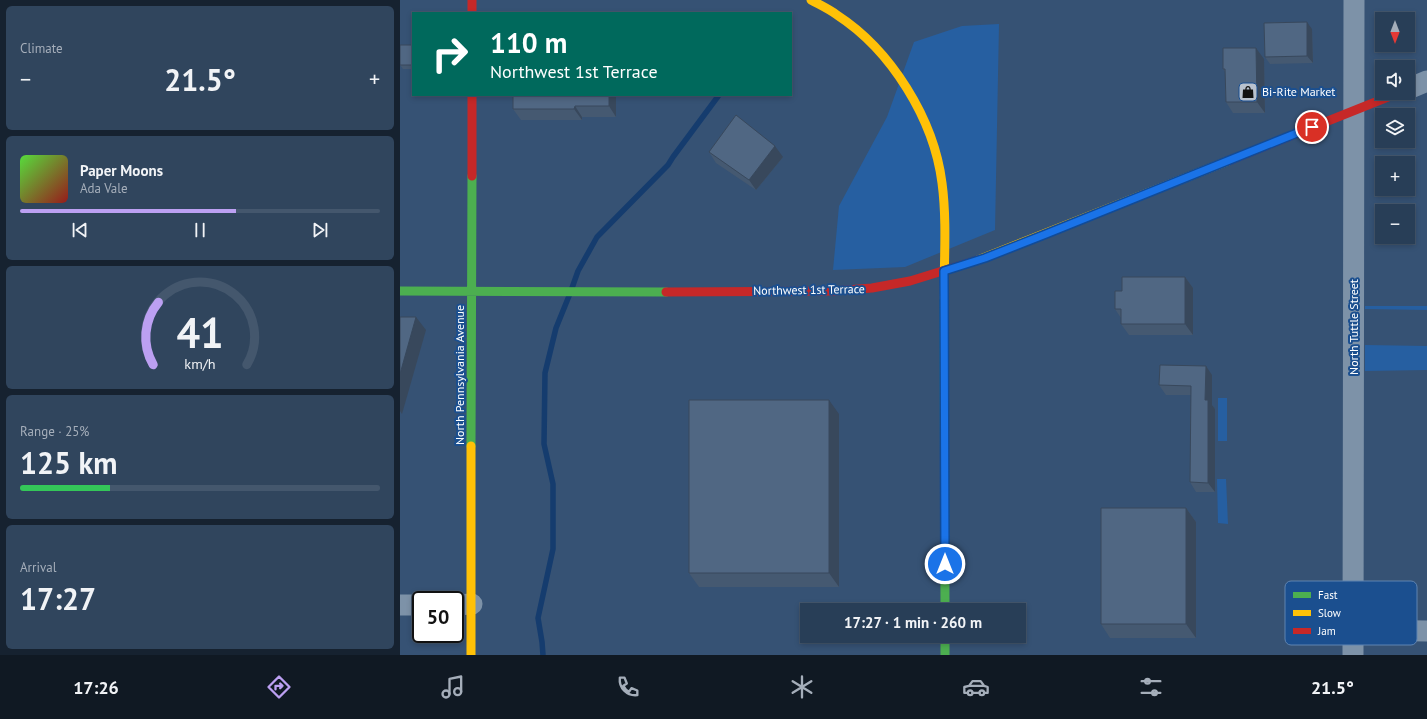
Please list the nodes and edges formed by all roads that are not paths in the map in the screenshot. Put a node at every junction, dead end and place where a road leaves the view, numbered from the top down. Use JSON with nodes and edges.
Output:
{"nodes":[{"id":1,"x":472,"y":0,"type":"edge"},
{"id":2,"x":811,"y":0,"type":"edge"},
{"id":3,"x":1354,"y":0,"type":"edge"},
{"id":4,"x":472,"y":12,"type":"edge"},
{"id":5,"x":1427,"y":81,"type":"edge"},
{"id":6,"x":1415,"y":86,"type":"edge"},
{"id":7,"x":472,"y":96,"type":"edge"},
{"id":8,"x":1380,"y":100,"type":"edge"},
{"id":9,"x":1354,"y":110,"type":"junction"},
{"id":10,"x":944,"y":271,"type":"junction"},
{"id":11,"x":472,"y":290,"type":"junction"},
{"id":12,"x":400,"y":291,"type":"edge"},
{"id":13,"x":1353,"y":581,"type":"edge"},
{"id":14,"x":463,"y":591,"type":"edge"},
{"id":15,"x":945,"y":603,"type":"edge"},
{"id":16,"x":400,"y":605,"type":"edge"},
{"id":17,"x":412,"y":605,"type":"edge"},
{"id":18,"x":464,"y":610,"type":"edge"},
{"id":19,"x":945,"y":643,"type":"edge"},
{"id":20,"x":471,"y":655,"type":"edge"},
{"id":21,"x":945,"y":655,"type":"edge"}],
"edges":[{"from":1,"to":4,"type":"main road"},
{"from":2,"to":10,"type":"main road"},
{"from":3,"to":9,"type":"street","name":"North Tuttle Street"},
{"from":5,"to":6,"type":"street"},
{"from":7,"to":11,"type":"main road","name":"North Pennsylvania Avenue"},
{"from":8,"to":9,"type":"main road","name":"Northwest 1st Terrace"},
{"from":9,"to":10,"type":"main road","name":"Northwest 1st Terrace"},
{"from":9,"to":13,"type":"street","name":"North Tuttle Street"},
{"from":10,"to":11,"type":"main road","name":"Northwest 1st Terrace"},
{"from":10,"to":15,"type":"main road"},
{"from":11,"to":12,"type":"main road","name":"Northwest 1st Terrace"},
{"from":11,"to":14,"type":"main road","name":"North Pennsylvania Avenue"},
{"from":16,"to":17,"type":"street"},
{"from":18,"to":20,"type":"main road","name":"North Pennsylvania Avenue"},
{"from":19,"to":21,"type":"main road"}]}
